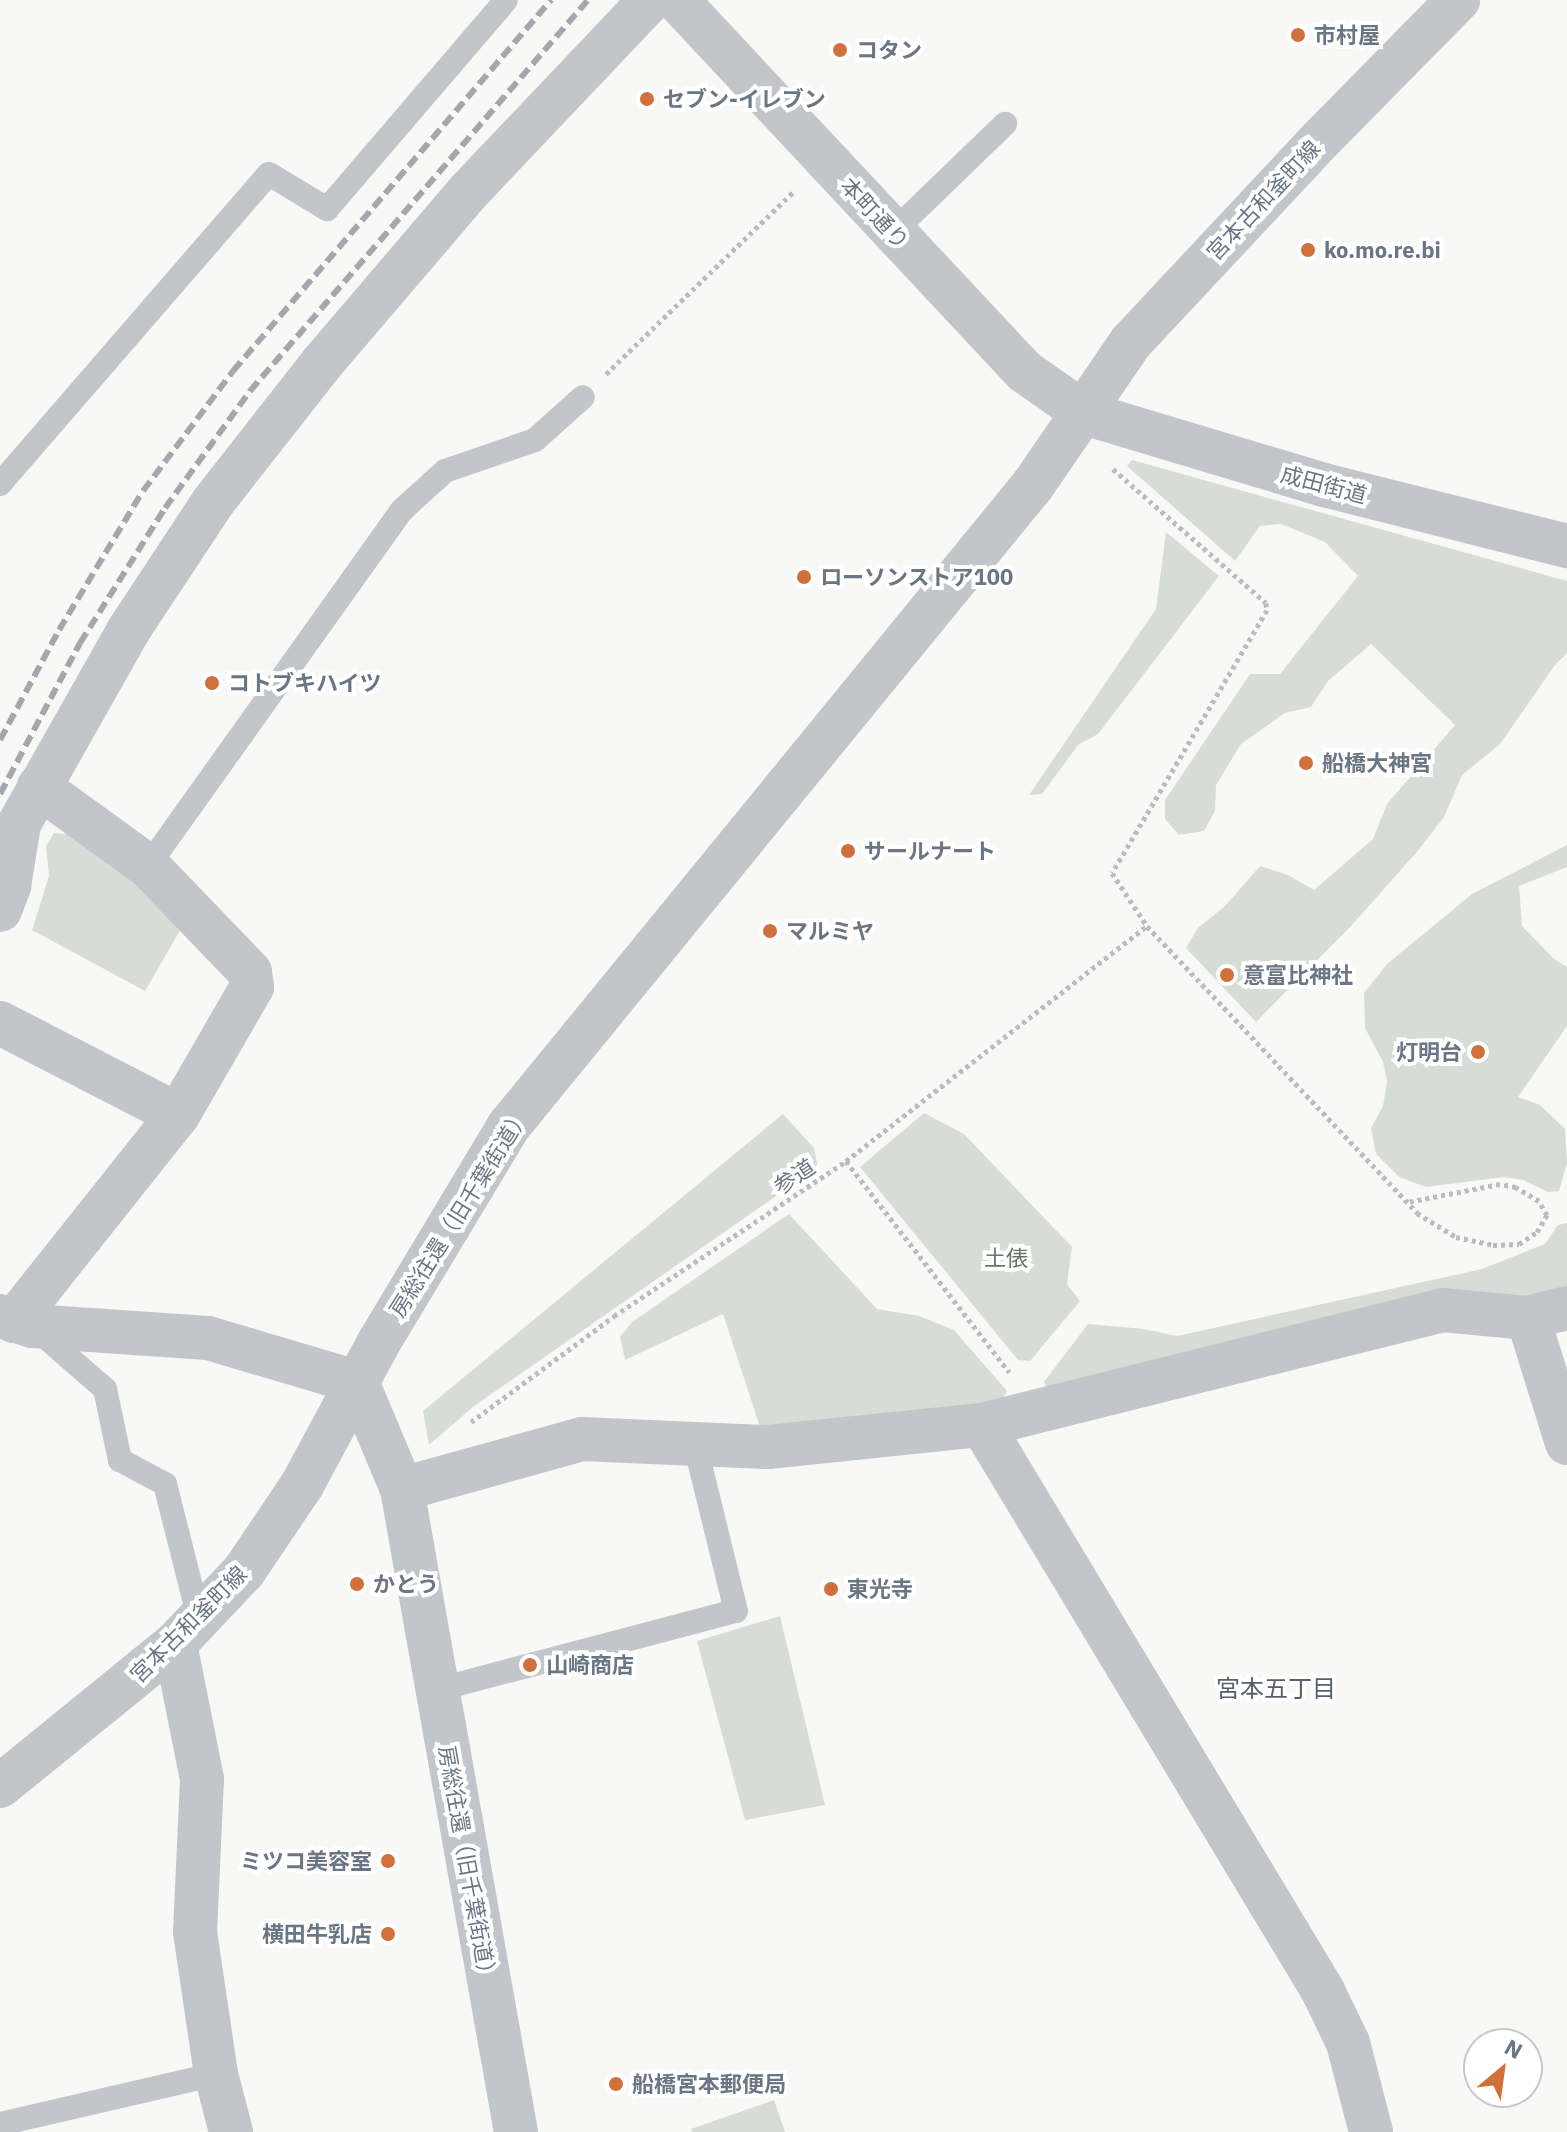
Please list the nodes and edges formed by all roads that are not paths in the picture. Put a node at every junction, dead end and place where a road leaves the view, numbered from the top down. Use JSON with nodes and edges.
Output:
{"nodes":[{"id":1,"x":506,"y":0,"type":"edge"},
{"id":2,"x":650,"y":0,"type":"edge"},
{"id":3,"x":677,"y":0,"type":"edge"},
{"id":4,"x":1458,"y":0,"type":"edge"},
{"id":5,"x":1005,"y":124,"type":"dead end"},
{"id":6,"x":893,"y":232,"type":"junction"},
{"id":7,"x":583,"y":397,"type":"road end"},
{"id":8,"x":1084,"y":413,"type":"junction"},
{"id":9,"x":0,"y":484,"type":"edge"},
{"id":10,"x":1567,"y":546,"type":"edge"},
{"id":11,"x":39,"y":787,"type":"junction"},
{"id":12,"x":148,"y":866,"type":"junction"},
{"id":13,"x":0,"y":910,"type":"edge"},
{"id":14,"x":0,"y":1023,"type":"edge"},
{"id":15,"x":178,"y":1115,"type":"junction"},
{"id":16,"x":1548,"y":1313,"type":"edge"},
{"id":17,"x":15,"y":1321,"type":"edge"},
{"id":18,"x":357,"y":1382,"type":"junction"},
{"id":19,"x":982,"y":1425,"type":"junction"},
{"id":20,"x":1567,"y":1443,"type":"edge"},
{"id":21,"x":695,"y":1444,"type":"junction"},
{"id":22,"x":402,"y":1489,"type":"junction"},
{"id":23,"x":187,"y":1631,"type":"junction"},
{"id":24,"x":436,"y":1690,"type":"junction"},
{"id":25,"x":0,"y":1786,"type":"edge"},
{"id":26,"x":216,"y":2074,"type":"junction"},
{"id":27,"x":0,"y":2124,"type":"edge"},
{"id":28,"x":231,"y":2132,"type":"edge"},
{"id":29,"x":516,"y":2132,"type":"edge"},
{"id":30,"x":1371,"y":2132,"type":"edge"}],
"edges":[{"from":1,"to":9,"type":"lane"},
{"from":2,"to":11,"type":"street"},
{"from":3,"to":6,"type":"street","name":"本町通り"},
{"from":4,"to":8,"type":"street","name":"宮本古和釜町線"},
{"from":5,"to":6,"type":"lane"},
{"from":6,"to":8,"type":"street","name":"本町通り"},
{"from":7,"to":12,"type":"lane"},
{"from":8,"to":10,"type":"street","name":"成田街道"},
{"from":8,"to":18,"type":"street","name":"房総往還（旧千葉街道）"},
{"from":11,"to":12,"type":"street"},
{"from":11,"to":13,"type":"street"},
{"from":12,"to":15,"type":"street"},
{"from":14,"to":15,"type":"street"},
{"from":15,"to":17,"type":"street"},
{"from":16,"to":19,"type":"street"},
{"from":16,"to":20,"type":"street"},
{"from":17,"to":18,"type":"street"},
{"from":17,"to":23,"type":"lane"},
{"from":18,"to":22,"type":"street","name":"房総往還（旧千葉街道）"},
{"from":18,"to":23,"type":"street","name":"宮本古和釜町線"},
{"from":19,"to":21,"type":"street"},
{"from":19,"to":30,"type":"street"},
{"from":21,"to":22,"type":"street"},
{"from":21,"to":24,"type":"lane"},
{"from":22,"to":24,"type":"street","name":"房総往還（旧千葉街道）"},
{"from":23,"to":25,"type":"street","name":"宮本古和釜町線"},
{"from":23,"to":26,"type":"street"},
{"from":24,"to":29,"type":"street","name":"房総往還（旧千葉街道）"},
{"from":26,"to":27,"type":"lane"},
{"from":26,"to":28,"type":"street"}]}
